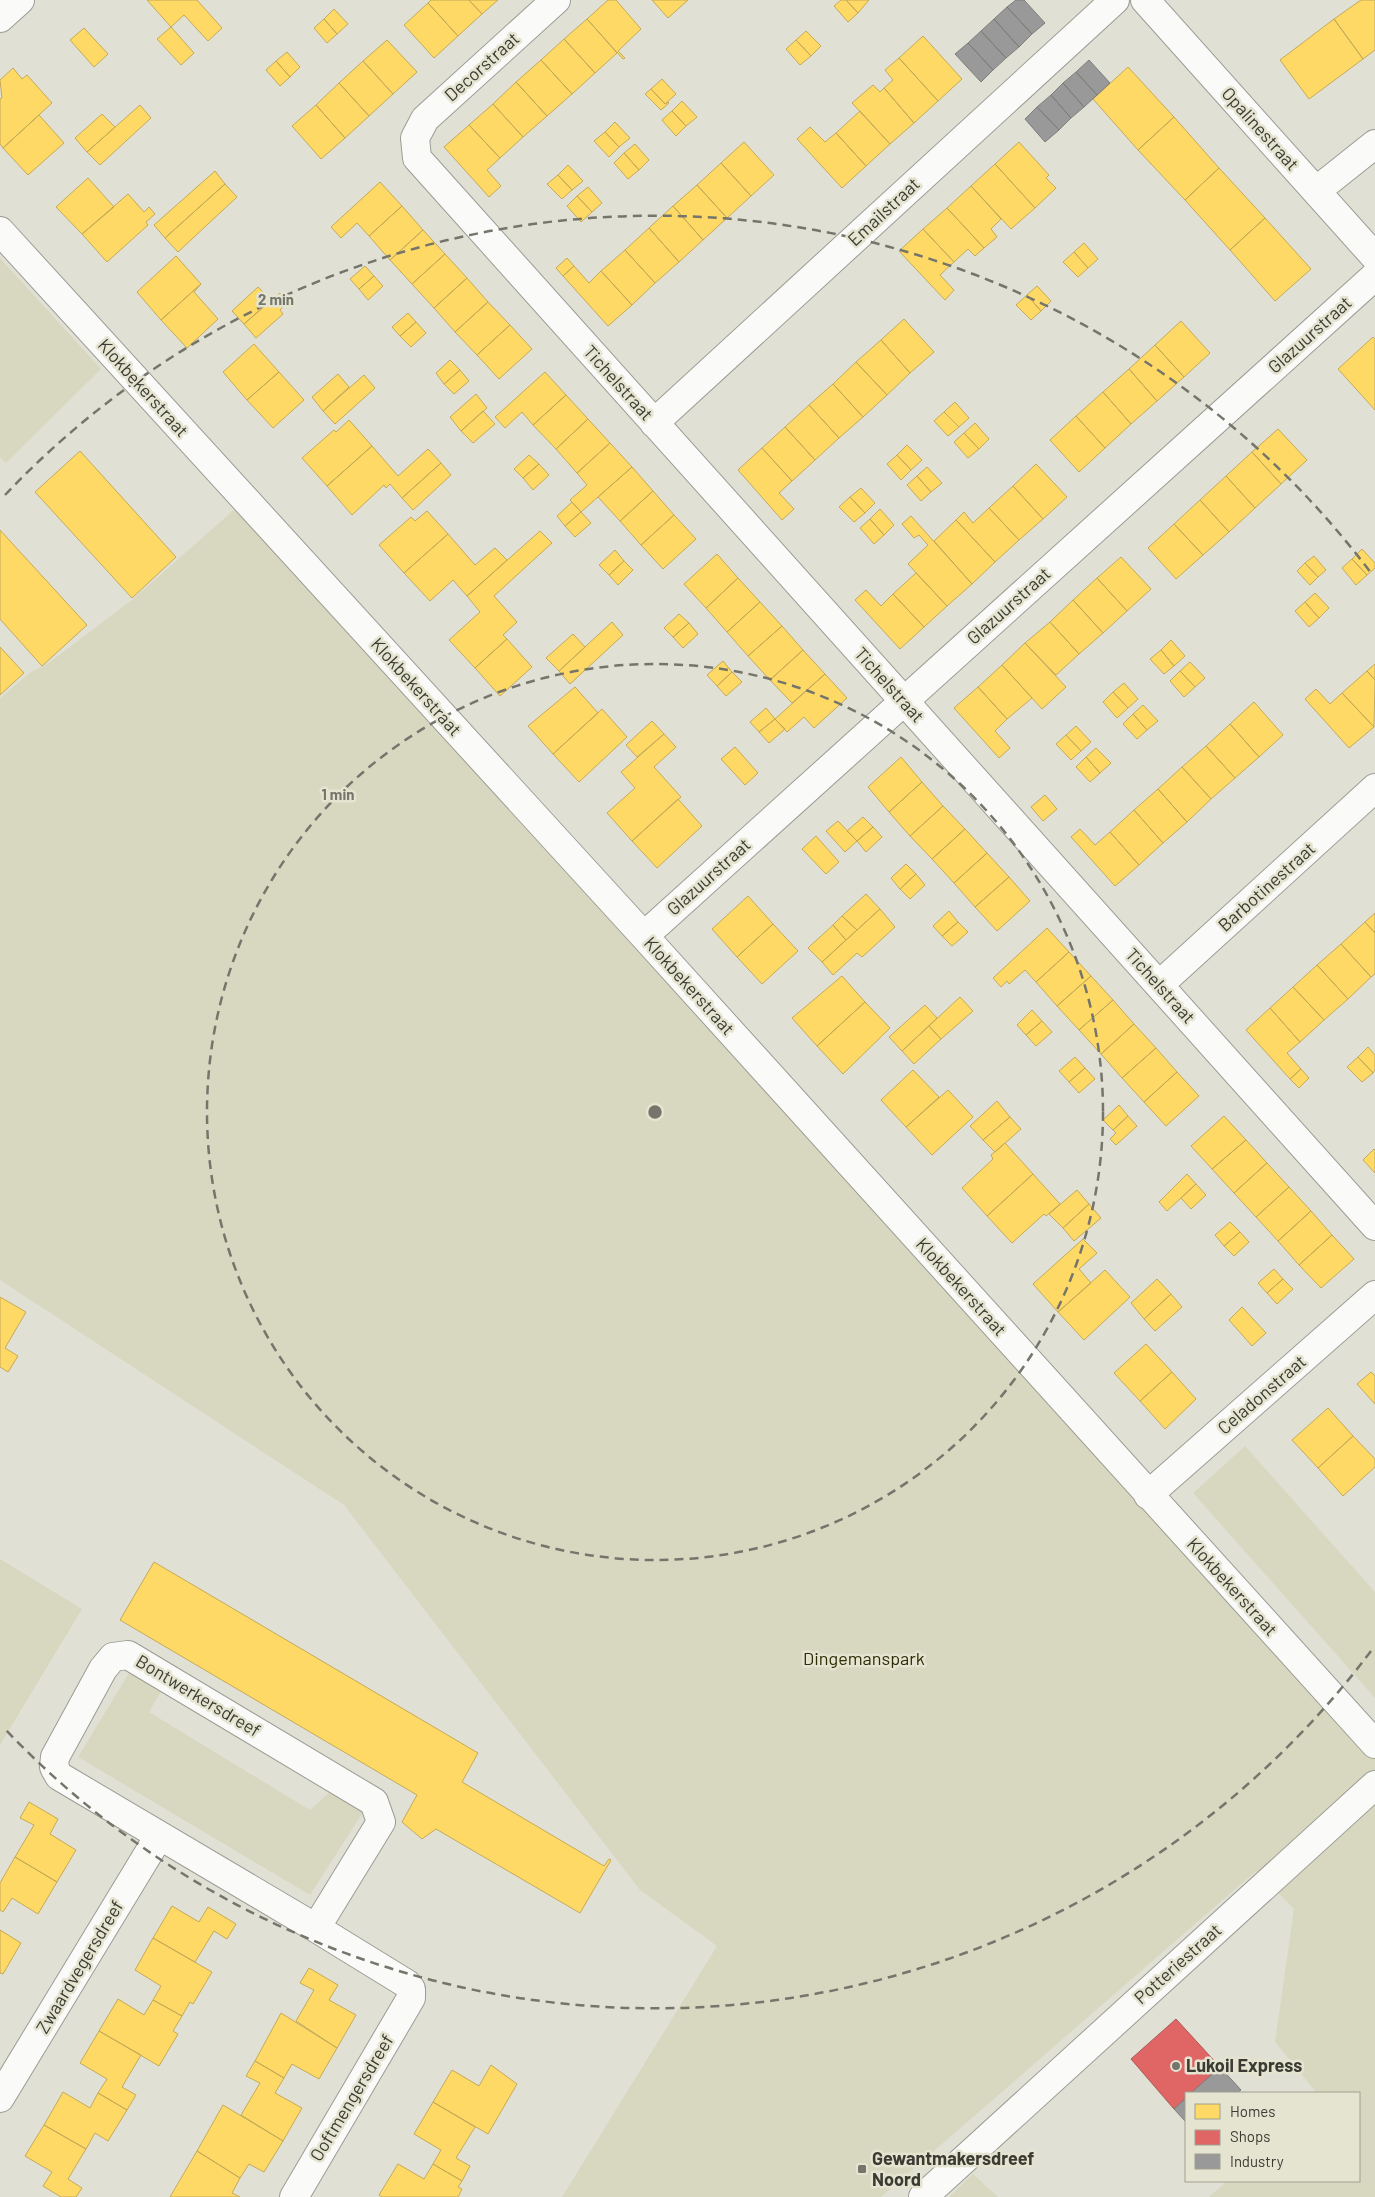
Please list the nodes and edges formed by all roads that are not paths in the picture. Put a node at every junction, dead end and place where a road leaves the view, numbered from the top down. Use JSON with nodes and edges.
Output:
{"nodes":[{"id":1,"x":20,"y":0,"type":"edge"},
{"id":2,"x":556,"y":0,"type":"edge"},
{"id":3,"x":1114,"y":0,"type":"edge"},
{"id":4,"x":1145,"y":0,"type":"edge"},
{"id":5,"x":0,"y":18,"type":"edge"},
{"id":6,"x":415,"y":138,"type":"joint"},
{"id":7,"x":1375,"y":144,"type":"edge"},
{"id":8,"x":1316,"y":191,"type":"junction"},
{"id":9,"x":0,"y":231,"type":"edge"},
{"id":10,"x":1375,"y":257,"type":"edge"},
{"id":11,"x":1375,"y":276,"type":"edge"},
{"id":12,"x":654,"y":423,"type":"junction"},
{"id":13,"x":904,"y":702,"type":"junction"},
{"id":14,"x":1375,"y":788,"type":"edge"},
{"id":15,"x":644,"y":936,"type":"junction"},
{"id":16,"x":1158,"y":985,"type":"junction"},
{"id":17,"x":1375,"y":1226,"type":"edge"},
{"id":18,"x":1375,"y":1295,"type":"edge"},
{"id":19,"x":1148,"y":1495,"type":"junction"},
{"id":20,"x":1375,"y":1744,"type":"edge"},
{"id":21,"x":1375,"y":1785,"type":"edge"},
{"id":22,"x":159,"y":1836,"type":"junction"},
{"id":23,"x":316,"y":1928,"type":"junction"},
{"id":24,"x":411,"y":1998,"type":"joint"},
{"id":25,"x":0,"y":2098,"type":"edge"},
{"id":26,"x":294,"y":2197,"type":"edge"},
{"id":27,"x":923,"y":2197,"type":"edge"}],
"edges":[{"from":1,"to":5,"type":"street"},
{"from":2,"to":6,"type":"street","name":"Decorstraat"},
{"from":3,"to":12,"type":"street","name":"Emailstraat"},
{"from":4,"to":8,"type":"street","name":"Opalinestraat"},
{"from":6,"to":12,"type":"street","name":"Tichelstraat"},
{"from":7,"to":8,"type":"street"},
{"from":8,"to":10,"type":"street","name":"Opalinestraat"},
{"from":9,"to":15,"type":"street","name":"Klokbekerstraat"},
{"from":11,"to":13,"type":"street","name":"Glazuurstraat"},
{"from":12,"to":13,"type":"street","name":"Tichelstraat"},
{"from":13,"to":15,"type":"street","name":"Glazuurstraat"},
{"from":13,"to":16,"type":"street","name":"Tichelstraat"},
{"from":14,"to":16,"type":"street","name":"Barbotinestraat"},
{"from":15,"to":19,"type":"street","name":"Klokbekerstraat"},
{"from":16,"to":17,"type":"street","name":"Tichelstraat"},
{"from":18,"to":19,"type":"street","name":"Celadonstraat"},
{"from":19,"to":20,"type":"street","name":"Klokbekerstraat"},
{"from":21,"to":27,"type":"street","name":"Potteriestraat"},
{"from":22,"to":23,"type":"street","name":"Bontwerkersdreef"},
{"from":22,"to":23,"type":"street","name":"Bontwerkersdreef"},
{"from":22,"to":25,"type":"street","name":"Zwaardvegersdreef"},
{"from":23,"to":24,"type":"street","name":"Bontwerkersdreef"},
{"from":24,"to":26,"type":"street","name":"Ooftmengersdreef"}]}
